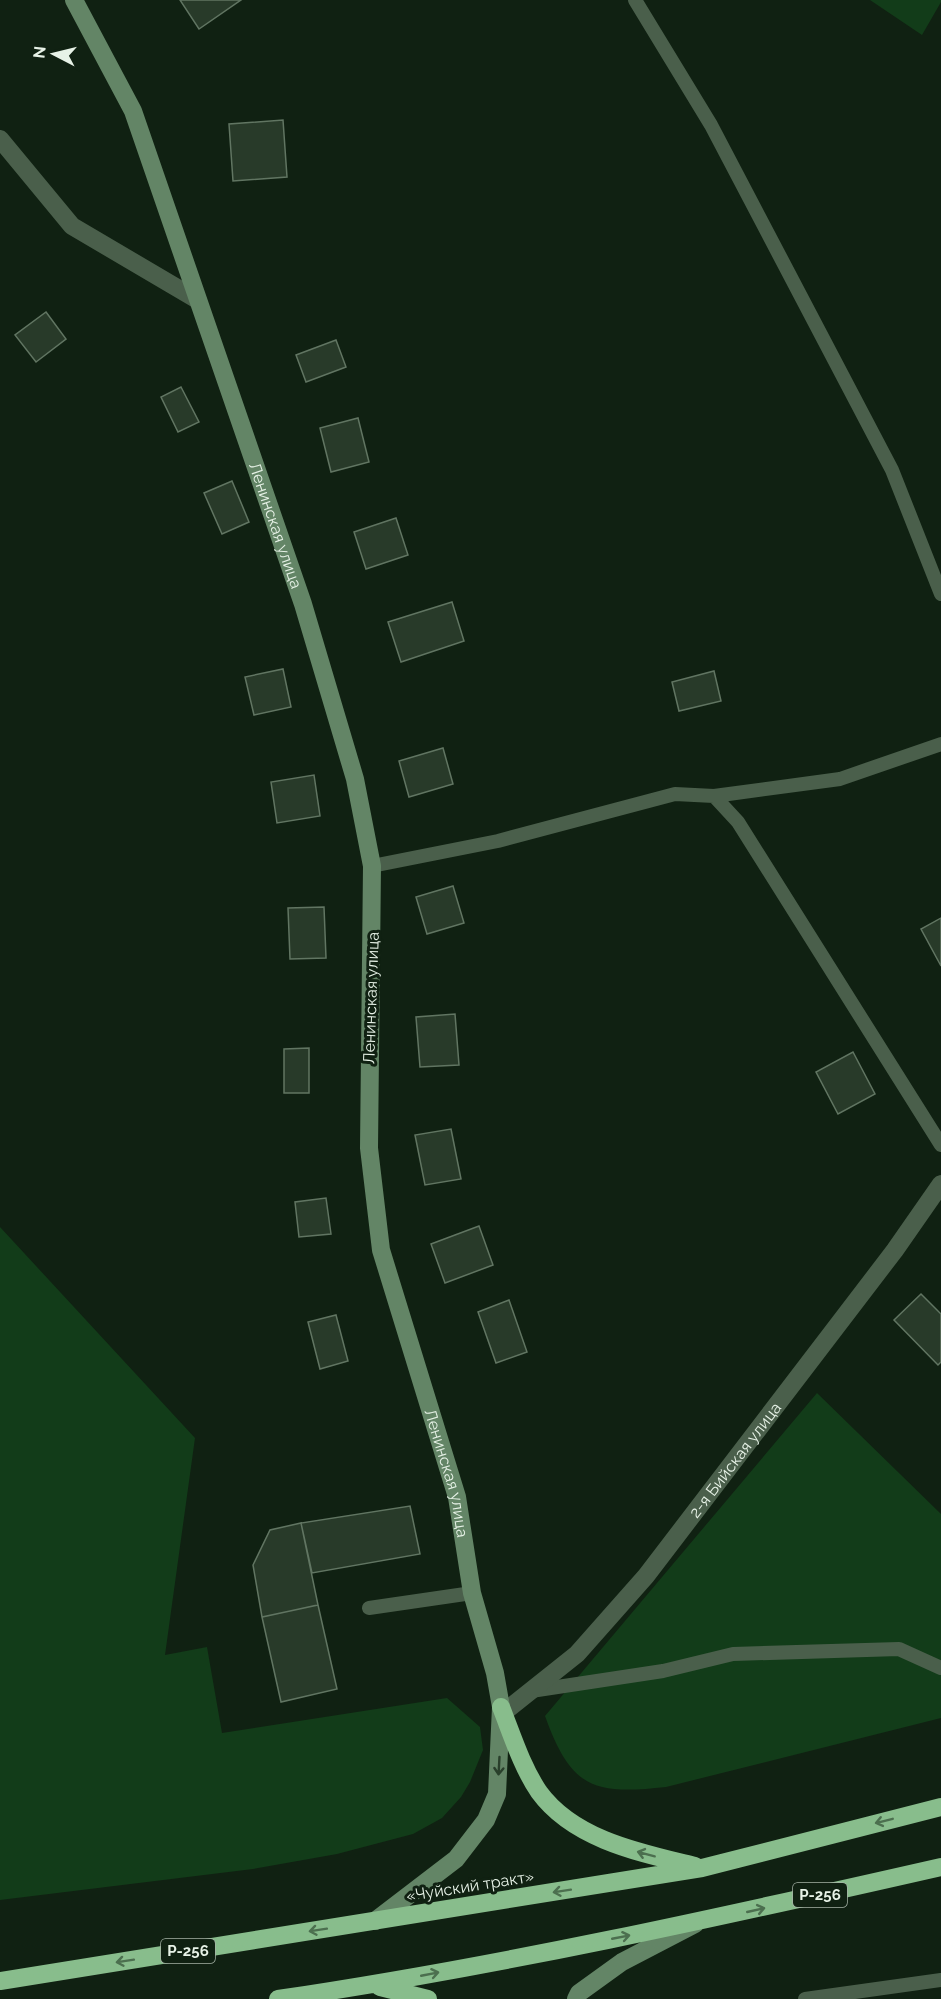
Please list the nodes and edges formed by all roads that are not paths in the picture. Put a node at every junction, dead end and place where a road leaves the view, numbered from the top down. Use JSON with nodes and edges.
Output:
{"nodes":[{"id":1,"x":74,"y":0,"type":"edge"},
{"id":2,"x":635,"y":0,"type":"edge"},
{"id":3,"x":0,"y":140,"type":"edge"},
{"id":4,"x":196,"y":299,"type":"junction"},
{"id":5,"x":941,"y":594,"type":"edge"},
{"id":6,"x":941,"y":744,"type":"edge"},
{"id":7,"x":714,"y":796,"type":"junction"},
{"id":8,"x":372,"y":866,"type":"junction"},
{"id":9,"x":941,"y":1145,"type":"edge"},
{"id":10,"x":941,"y":1184,"type":"edge"},
{"id":11,"x":472,"y":1593,"type":"junction"},
{"id":12,"x":369,"y":1608,"type":"dead end"},
{"id":13,"x":941,"y":1668,"type":"edge"},
{"id":14,"x":529,"y":1692,"type":"junction"},
{"id":15,"x":502,"y":1710,"type":"junction"},
{"id":16,"x":941,"y":1807,"type":"edge"},
{"id":17,"x":941,"y":1867,"type":"edge"},
{"id":18,"x":702,"y":1868,"type":"junction"},
{"id":19,"x":375,"y":1921,"type":"junction"},
{"id":20,"x":699,"y":1923,"type":"junction"},
{"id":21,"x":941,"y":1980,"type":"edge"},
{"id":22,"x":0,"y":1981,"type":"edge"},
{"id":23,"x":372,"y":1985,"type":"junction"},
{"id":24,"x":278,"y":1999,"type":"edge"},
{"id":25,"x":428,"y":1999,"type":"edge"},
{"id":26,"x":576,"y":1999,"type":"edge"},
{"id":27,"x":805,"y":1999,"type":"edge"}],
"edges":[{"from":1,"to":4,"type":"street","name":"Ленинская улица"},
{"from":2,"to":5,"type":"lane"},
{"from":3,"to":4,"type":"street"},
{"from":4,"to":8,"type":"street","name":"Ленинская улица"},
{"from":6,"to":7,"type":"lane"},
{"from":7,"to":8,"type":"lane"},
{"from":7,"to":9,"type":"lane"},
{"from":8,"to":11,"type":"street","name":"Ленинская улица"},
{"from":10,"to":14,"type":"street","name":"2-я Бийская улица"},
{"from":11,"to":12,"type":"lane"},
{"from":11,"to":15,"type":"street","name":"Ленинская улица"},
{"from":13,"to":14,"type":"lane"},
{"from":14,"to":15,"type":"street","name":"2-я Бийская улица"},
{"from":18,"to":15,"type":"highway","one_way":true},
{"from":15,"to":19,"type":"street","name":"Ленинская улица","one_way":true},
{"from":16,"to":18,"type":"highway","name":"«Чуйский тракт»","number":"Р-256","one_way":true},
{"from":20,"to":17,"type":"highway","number":"Р-256","one_way":true},
{"from":18,"to":19,"type":"highway","name":"«Чуйский тракт»","number":"Р-256","one_way":true},
{"from":19,"to":22,"type":"highway","name":"«Чуйский тракт»","number":"Р-256","one_way":true},
{"from":23,"to":20,"type":"highway","number":"Р-256","one_way":true},
{"from":20,"to":26,"type":"street"},
{"from":21,"to":27,"type":"lane"},
{"from":23,"to":24,"type":"highway","number":"Р-256"},
{"from":23,"to":25,"type":"highway"}]}
